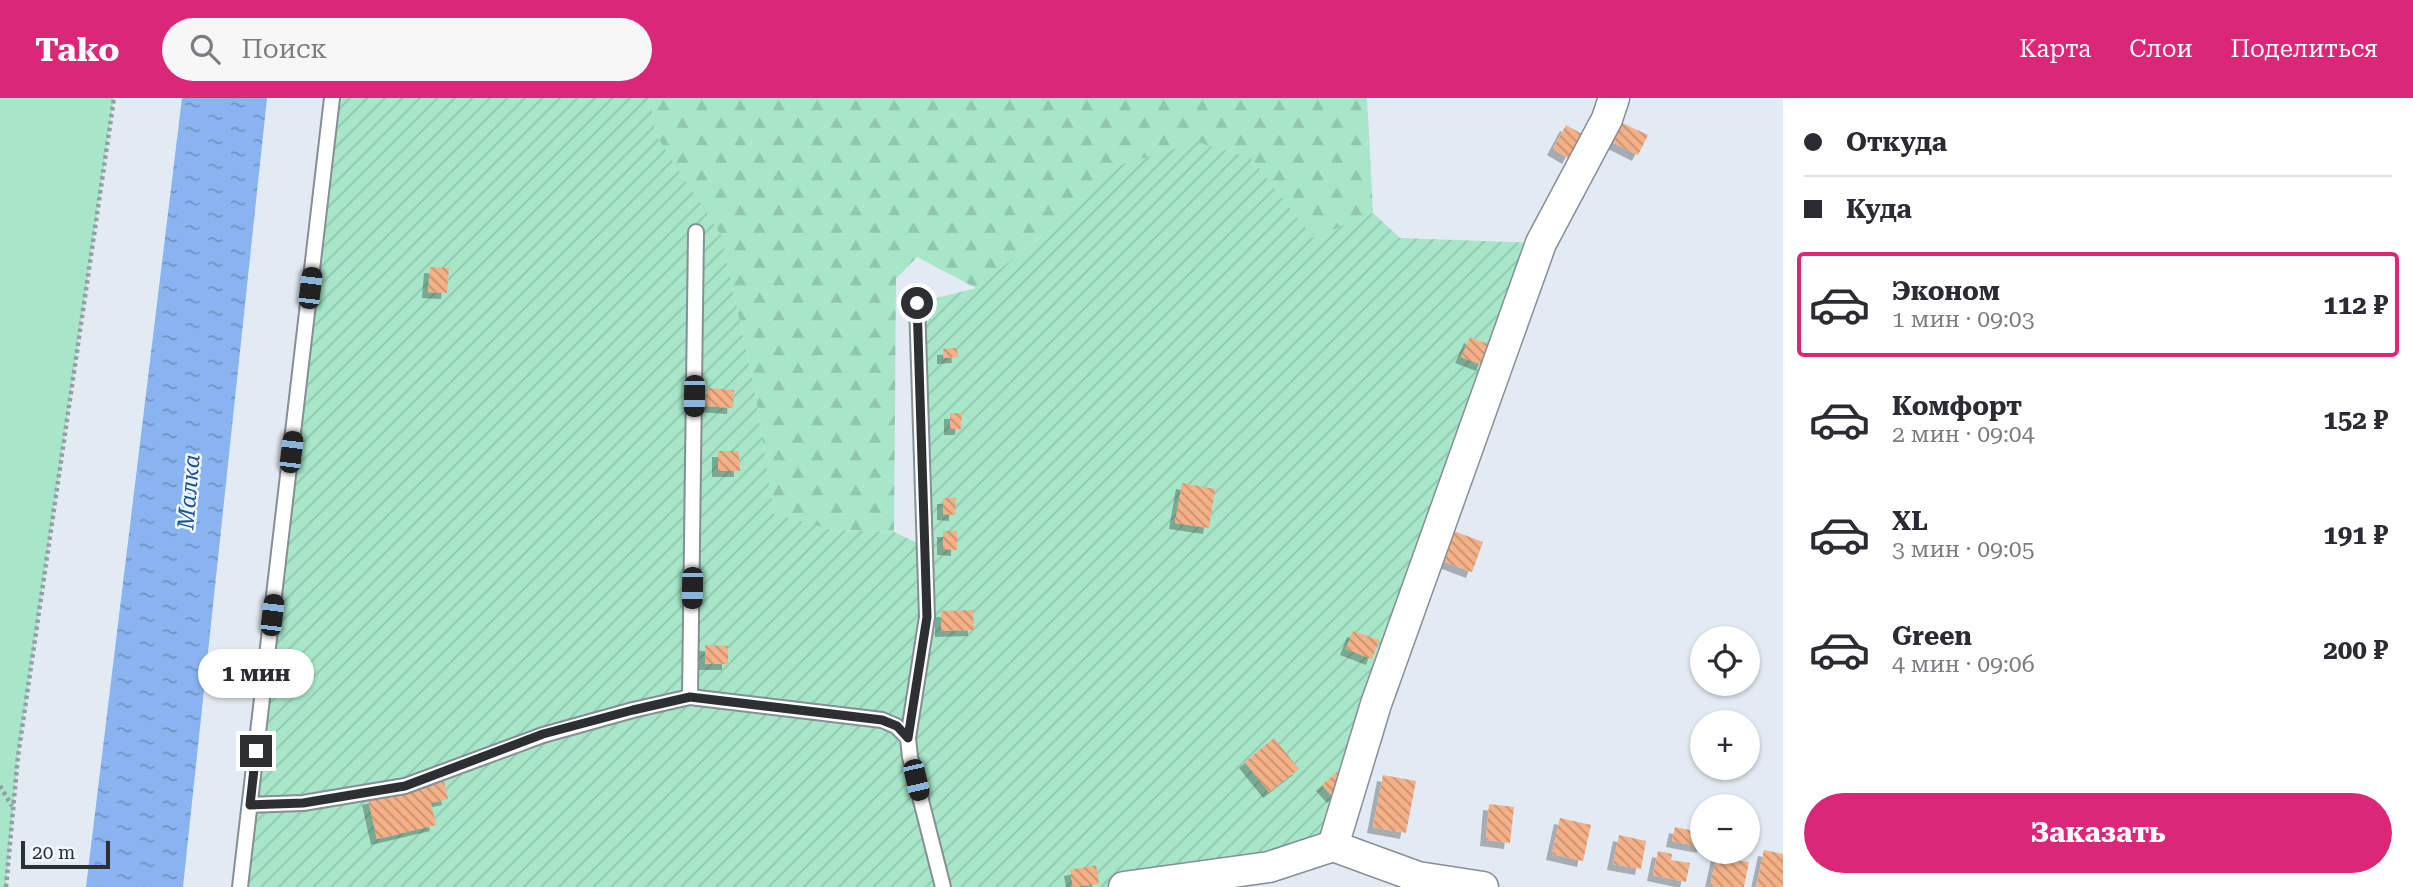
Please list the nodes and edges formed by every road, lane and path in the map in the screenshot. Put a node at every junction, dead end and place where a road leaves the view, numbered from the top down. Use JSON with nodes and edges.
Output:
{"nodes":[{"id":1,"x":114,"y":98,"type":"edge"},
{"id":2,"x":332,"y":98,"type":"edge"},
{"id":3,"x":1614,"y":98,"type":"edge"},
{"id":4,"x":696,"y":232,"type":"dead end"},
{"id":5,"x":917,"y":303,"type":"dead end"},
{"id":6,"x":690,"y":697,"type":"junction"},
{"id":7,"x":908,"y":738,"type":"junction"},
{"id":8,"x":0,"y":786,"type":"edge"},
{"id":9,"x":250,"y":805,"type":"junction"},
{"id":10,"x":13,"y":808,"type":"junction"},
{"id":11,"x":1333,"y":846,"type":"junction"},
{"id":12,"x":1269,"y":877,"type":"edge"},
{"id":13,"x":1138,"y":886,"type":"edge"},
{"id":14,"x":6,"y":887,"type":"edge"},
{"id":15,"x":240,"y":887,"type":"edge"},
{"id":16,"x":943,"y":887,"type":"edge"},
{"id":17,"x":1483,"y":887,"type":"edge"}],
"edges":[{"from":1,"to":10,"type":"path"},
{"from":2,"to":9,"type":"lane"},
{"from":3,"to":11,"type":"street"},
{"from":4,"to":6,"type":"lane"},
{"from":5,"to":7,"type":"lane"},
{"from":6,"to":7,"type":"lane"},
{"from":6,"to":9,"type":"lane"},
{"from":7,"to":16,"type":"lane"},
{"from":8,"to":10,"type":"path"},
{"from":9,"to":15,"type":"lane"},
{"from":10,"to":14,"type":"path"},
{"from":11,"to":12,"type":"street"},
{"from":11,"to":17,"type":"street"},
{"from":12,"to":13,"type":"street"}]}
